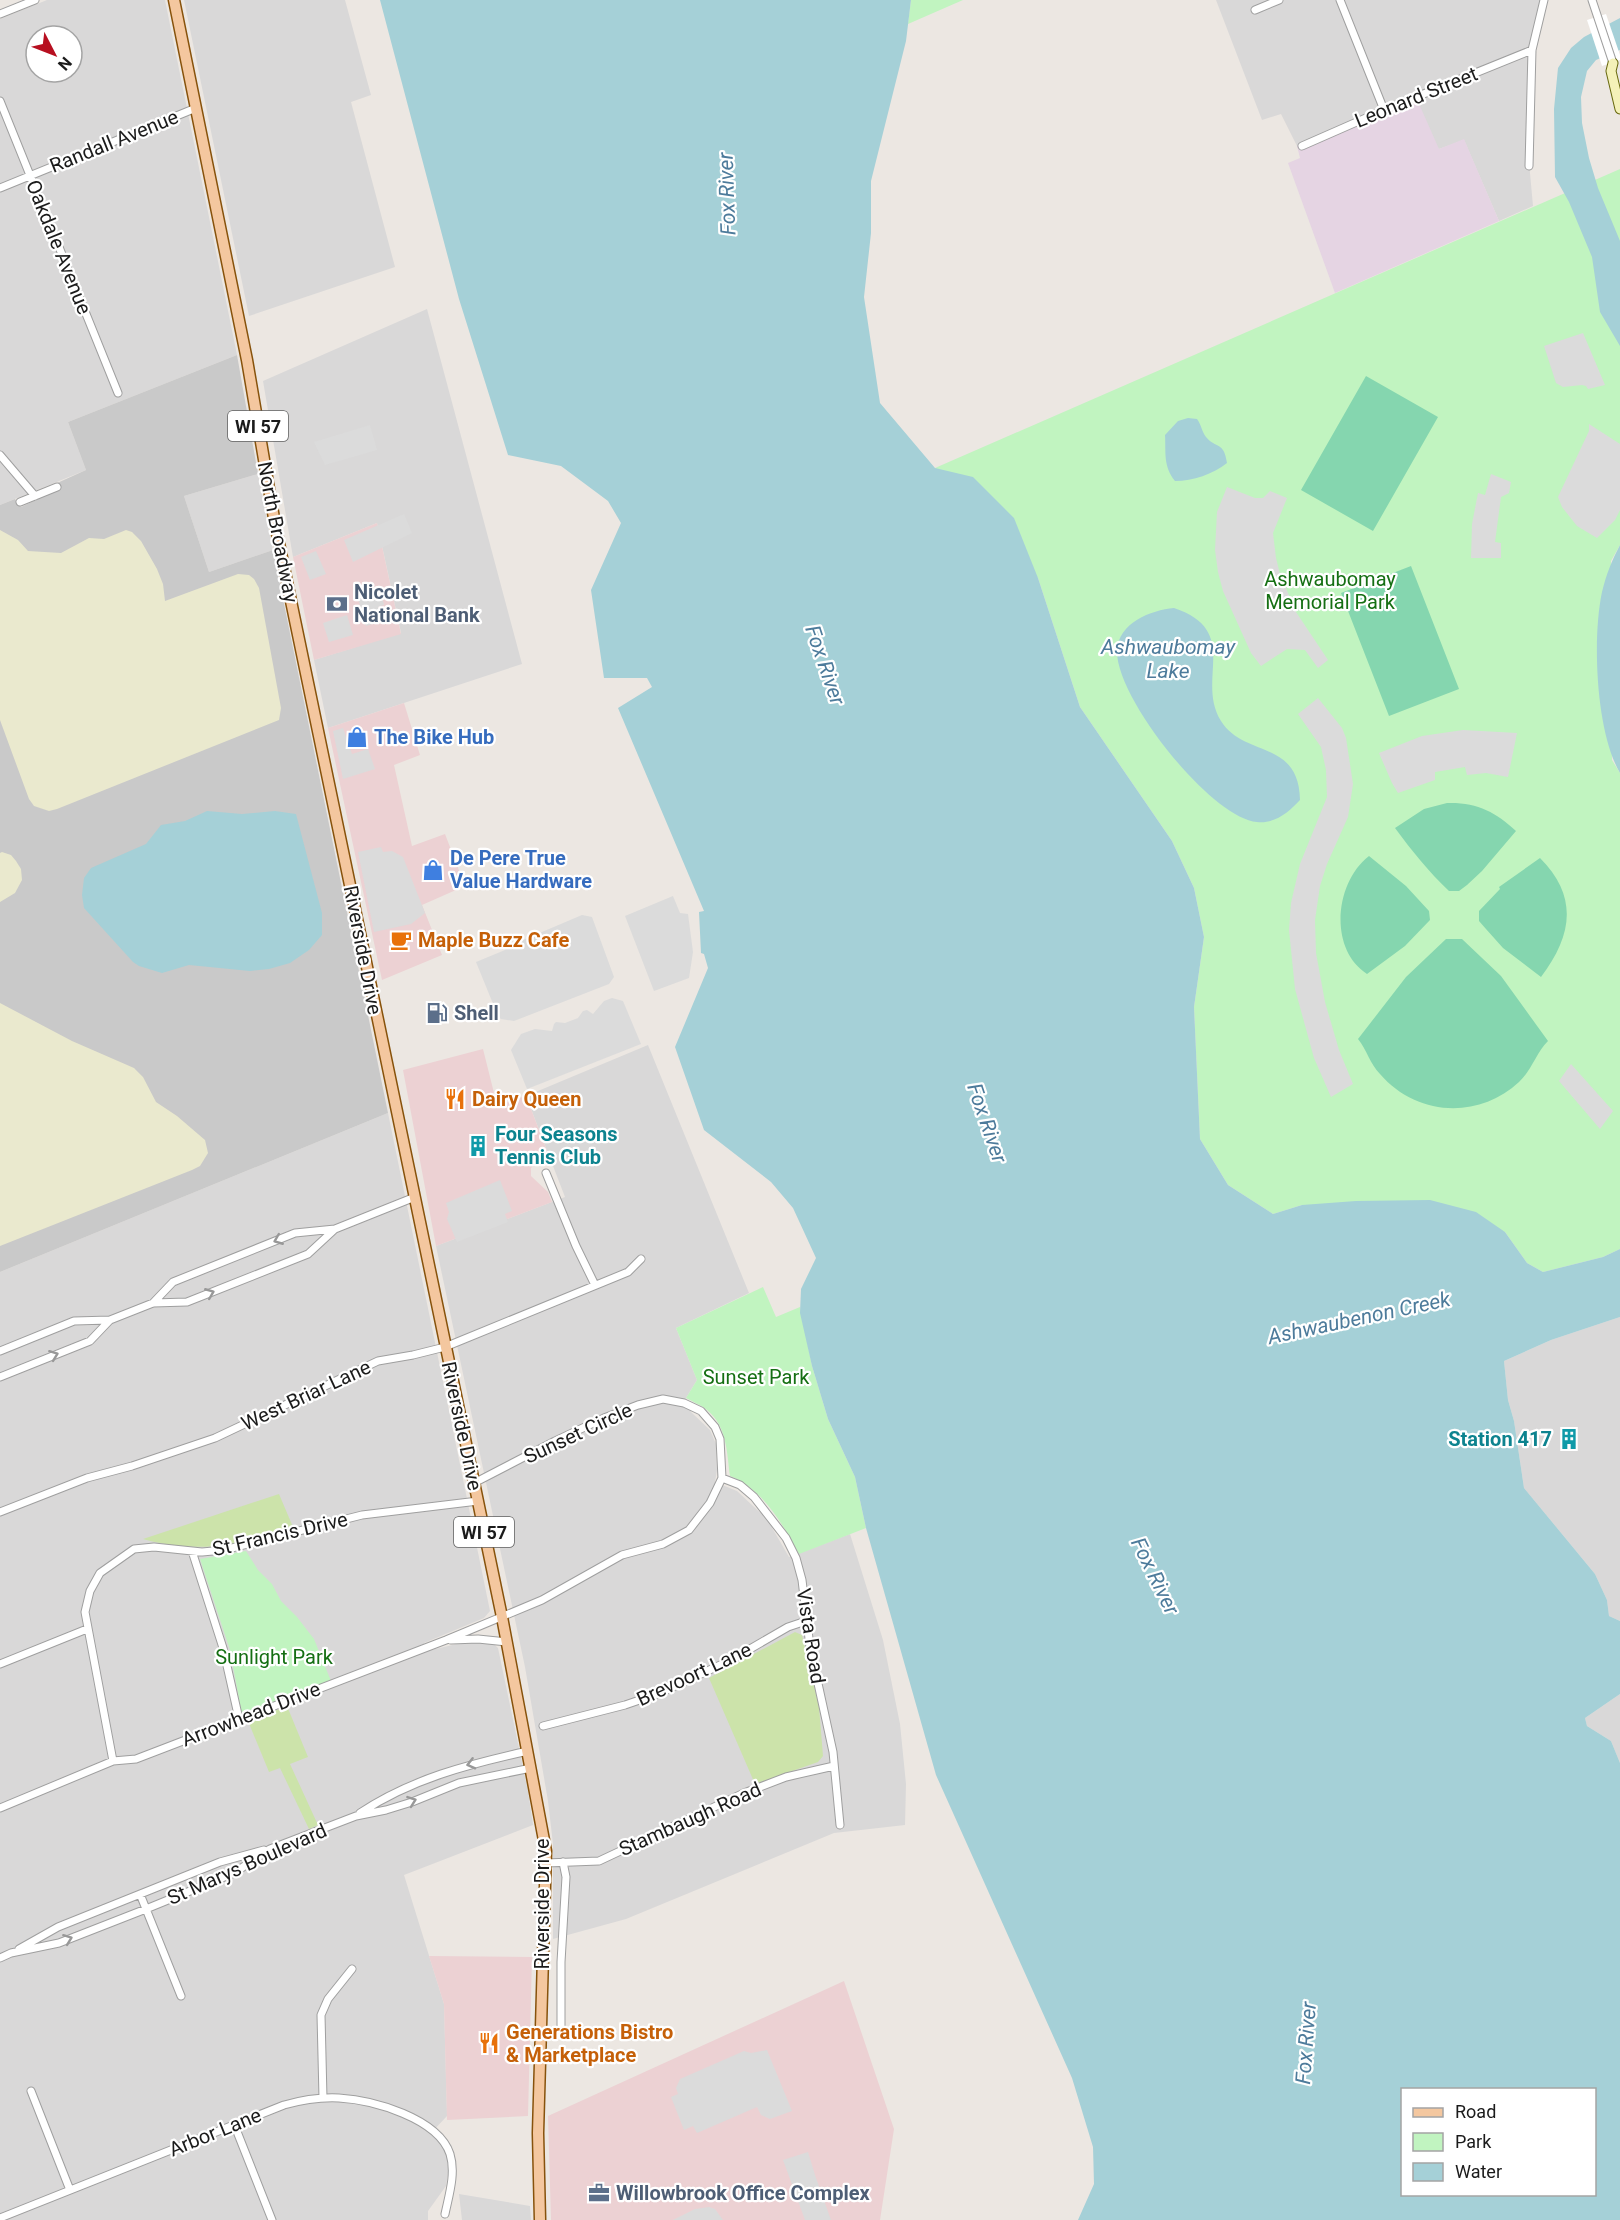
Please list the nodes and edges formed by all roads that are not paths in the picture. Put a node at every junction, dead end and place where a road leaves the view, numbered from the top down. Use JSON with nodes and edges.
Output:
{"nodes":[{"id":1,"x":33,"y":0,"type":"edge"},
{"id":2,"x":174,"y":0,"type":"edge"},
{"id":3,"x":1279,"y":0,"type":"edge"},
{"id":4,"x":1340,"y":0,"type":"edge"},
{"id":5,"x":1544,"y":0,"type":"edge"},
{"id":6,"x":1592,"y":0,"type":"edge"},
{"id":7,"x":1255,"y":10,"type":"dead end"},
{"id":8,"x":0,"y":14,"type":"edge"},
{"id":9,"x":1532,"y":50,"type":"junction"},
{"id":10,"x":1613,"y":63,"type":"junction"},
{"id":11,"x":1620,"y":74,"type":"edge"},
{"id":12,"x":0,"y":101,"type":"edge"},
{"id":13,"x":196,"y":108,"type":"junction"},
{"id":14,"x":1620,"y":109,"type":"edge"},
{"id":15,"x":1384,"y":110,"type":"junction"},
{"id":16,"x":1302,"y":146,"type":"dead end"},
{"id":17,"x":1529,"y":166,"type":"dead end"},
{"id":18,"x":30,"y":175,"type":"junction"},
{"id":19,"x":0,"y":188,"type":"edge"},
{"id":20,"x":118,"y":393,"type":"dead end"},
{"id":21,"x":0,"y":455,"type":"edge"},
{"id":22,"x":57,"y":487,"type":"dead end"},
{"id":23,"x":34,"y":496,"type":"junction"},
{"id":24,"x":20,"y":502,"type":"dead end"},
{"id":25,"x":343,"y":852,"type":"joint"},
{"id":26,"x":546,"y":1173,"type":"dead end"},
{"id":27,"x":415,"y":1197,"type":"junction"},
{"id":28,"x":335,"y":1229,"type":"junction"},
{"id":29,"x":640,"y":1259,"type":"dead end"},
{"id":30,"x":595,"y":1285,"type":"junction"},
{"id":31,"x":153,"y":1303,"type":"junction"},
{"id":32,"x":110,"y":1320,"type":"junction"},
{"id":33,"x":445,"y":1347,"type":"junction"},
{"id":34,"x":0,"y":1351,"type":"edge"},
{"id":35,"x":0,"y":1377,"type":"edge"},
{"id":36,"x":722,"y":1478,"type":"junction"},
{"id":37,"x":474,"y":1483,"type":"junction"},
{"id":38,"x":478,"y":1501,"type":"junction"},
{"id":39,"x":0,"y":1512,"type":"edge"},
{"id":40,"x":192,"y":1551,"type":"junction"},
{"id":41,"x":502,"y":1617,"type":"junction"},
{"id":42,"x":806,"y":1621,"type":"junction"},
{"id":43,"x":87,"y":1629,"type":"junction"},
{"id":44,"x":446,"y":1641,"type":"junction"},
{"id":45,"x":507,"y":1642,"type":"junction"},
{"id":46,"x":0,"y":1664,"type":"edge"},
{"id":47,"x":239,"y":1719,"type":"junction"},
{"id":48,"x":543,"y":1726,"type":"dead end"},
{"id":49,"x":528,"y":1751,"type":"junction"},
{"id":50,"x":113,"y":1761,"type":"junction"},
{"id":51,"x":834,"y":1766,"type":"junction"},
{"id":52,"x":531,"y":1768,"type":"junction"},
{"id":53,"x":0,"y":1808,"type":"edge"},
{"id":54,"x":356,"y":1816,"type":"junction"},
{"id":55,"x":840,"y":1825,"type":"dead end"},
{"id":56,"x":270,"y":1849,"type":"junction"},
{"id":57,"x":563,"y":1862,"type":"junction"},
{"id":58,"x":546,"y":1863,"type":"junction"},
{"id":59,"x":140,"y":1894,"type":"junction"},
{"id":60,"x":146,"y":1909,"type":"junction"},
{"id":61,"x":12,"y":1953,"type":"junction"},
{"id":62,"x":0,"y":1958,"type":"edge"},
{"id":63,"x":352,"y":1969,"type":"dead end"},
{"id":64,"x":181,"y":1996,"type":"dead end"},
{"id":65,"x":561,"y":2027,"type":"dead end"},
{"id":66,"x":32,"y":2091,"type":"dead end"},
{"id":67,"x":323,"y":2098,"type":"junction"},
{"id":68,"x":234,"y":2124,"type":"junction"},
{"id":69,"x":70,"y":2190,"type":"junction"},
{"id":70,"x":446,"y":2214,"type":"dead end"},
{"id":71,"x":0,"y":2218,"type":"edge"},
{"id":72,"x":272,"y":2220,"type":"edge"},
{"id":73,"x":540,"y":2220,"type":"edge"}],
"edges":[{"from":1,"to":8,"type":"street"},
{"from":2,"to":13,"type":"main road","name":"North Broadway","number":"WI 57"},
{"from":3,"to":7,"type":"street"},
{"from":4,"to":15,"type":"street"},
{"from":5,"to":9,"type":"street"},
{"from":6,"to":10,"type":"street"},
{"from":9,"to":15,"type":"street","name":"Leonard Street"},
{"from":9,"to":17,"type":"street"},
{"from":10,"to":11,"type":"street"},
{"from":10,"to":14,"type":"street"},
{"from":12,"to":18,"type":"street","name":"Oakdale Avenue"},
{"from":13,"to":18,"type":"street","name":"Randall Avenue"},
{"from":13,"to":25,"type":"main road","name":"North Broadway","number":"WI 57"},
{"from":15,"to":16,"type":"street","name":"Leonard Street"},
{"from":18,"to":19,"type":"street","name":"Randall Avenue"},
{"from":18,"to":20,"type":"street","name":"Oakdale Avenue"},
{"from":21,"to":23,"type":"street"},
{"from":22,"to":23,"type":"street"},
{"from":23,"to":24,"type":"street"},
{"from":25,"to":27,"type":"main road","name":"Riverside Drive","number":"WI 57"},
{"from":26,"to":30,"type":"street"},
{"from":27,"to":28,"type":"street"},
{"from":27,"to":33,"type":"main road","name":"Riverside Drive","number":"WI 57"},
{"from":28,"to":31,"type":"street","one_way":true},
{"from":31,"to":28,"type":"street","one_way":true},
{"from":29,"to":30,"type":"street","name":"West Briar Lane"},
{"from":30,"to":33,"type":"street","name":"West Briar Lane"},
{"from":31,"to":32,"type":"street"},
{"from":32,"to":34,"type":"street"},
{"from":35,"to":32,"type":"street","one_way":true},
{"from":33,"to":37,"type":"main road","name":"Riverside Drive","number":"WI 57"},
{"from":33,"to":39,"type":"street","name":"West Briar Lane"},
{"from":36,"to":37,"type":"street","name":"Sunset Circle"},
{"from":36,"to":41,"type":"street","name":"Sunset Circle"},
{"from":36,"to":42,"type":"street","name":"Vista Road"},
{"from":37,"to":38,"type":"main road","name":"Riverside Drive","number":"WI 57"},
{"from":38,"to":40,"type":"street","name":"St Francis Drive"},
{"from":38,"to":41,"type":"main road","name":"Riverside Drive","number":"WI 57"},
{"from":40,"to":43,"type":"street","name":"St Francis Drive"},
{"from":40,"to":47,"type":"street"},
{"from":41,"to":44,"type":"street","name":"Arrowhead Drive"},
{"from":41,"to":45,"type":"main road","name":"Riverside Drive","number":"WI 57"},
{"from":42,"to":48,"type":"street","name":"Brevoort Lane"},
{"from":42,"to":51,"type":"street","name":"Vista Road"},
{"from":43,"to":46,"type":"street"},
{"from":43,"to":50,"type":"street","name":"St Francis Drive"},
{"from":44,"to":45,"type":"street"},
{"from":44,"to":47,"type":"street","name":"Arrowhead Drive"},
{"from":45,"to":49,"type":"main road","name":"Riverside Drive","number":"WI 57"},
{"from":47,"to":50,"type":"street","name":"Arrowhead Drive"},
{"from":49,"to":52,"type":"main road","name":"Riverside Drive","number":"WI 57"},
{"from":49,"to":54,"type":"street","one_way":true},
{"from":50,"to":53,"type":"street","name":"Arrowhead Drive"},
{"from":51,"to":55,"type":"street","name":"Vista Road"},
{"from":51,"to":57,"type":"street","name":"Stambaugh Road"},
{"from":54,"to":52,"type":"street","name":"St Marys Boulevard","one_way":true},
{"from":52,"to":58,"type":"main road","name":"Riverside Drive","number":"WI 57"},
{"from":54,"to":56,"type":"street","name":"St Marys Boulevard"},
{"from":56,"to":59,"type":"street"},
{"from":56,"to":60,"type":"street","name":"St Marys Boulevard"},
{"from":57,"to":58,"type":"street","name":"Stambaugh Road"},
{"from":57,"to":65,"type":"street"},
{"from":58,"to":73,"type":"main road","name":"Riverside Drive","number":"WI 57"},
{"from":59,"to":60,"type":"street"},
{"from":59,"to":61,"type":"street"},
{"from":61,"to":60,"type":"street","name":"St Marys Boulevard","one_way":true},
{"from":60,"to":64,"type":"street"},
{"from":61,"to":62,"type":"street","name":"St Marys Boulevard"},
{"from":63,"to":67,"type":"street"},
{"from":66,"to":69,"type":"street"},
{"from":67,"to":68,"type":"street","name":"Arbor Lane"},
{"from":67,"to":70,"type":"street","name":"Arbor Lane"},
{"from":68,"to":69,"type":"street","name":"Arbor Lane"},
{"from":68,"to":72,"type":"street"},
{"from":69,"to":71,"type":"street","name":"Arbor Lane"}]}
